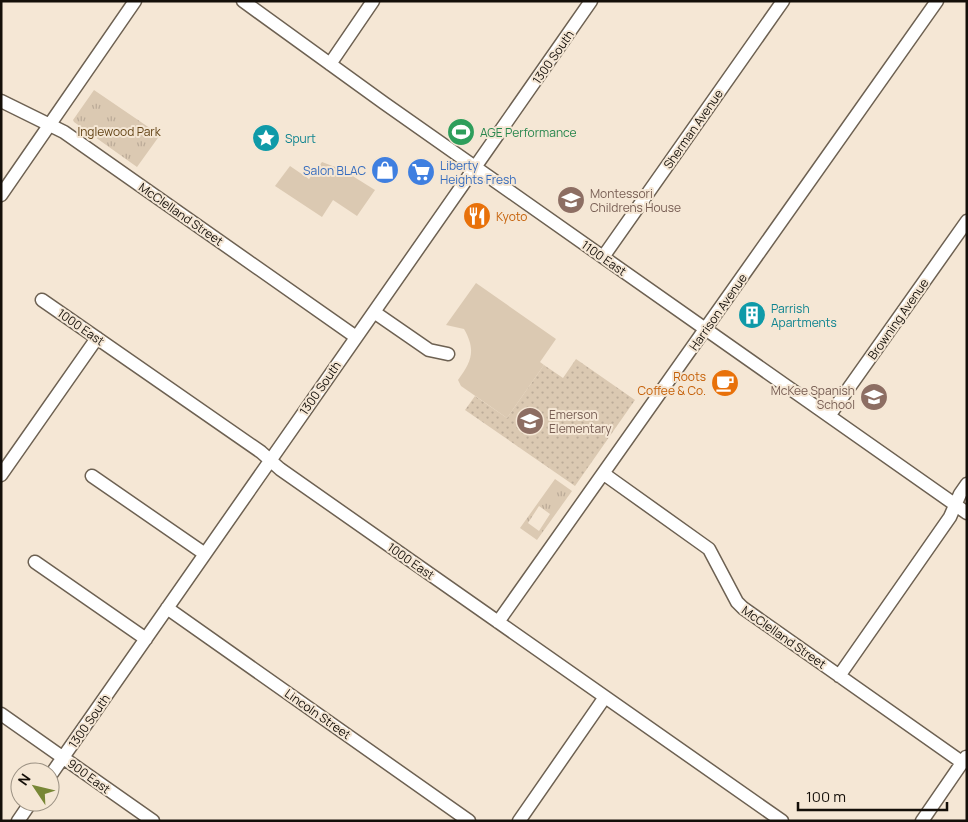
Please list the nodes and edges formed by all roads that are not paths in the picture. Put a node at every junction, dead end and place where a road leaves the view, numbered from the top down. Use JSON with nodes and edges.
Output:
{"nodes":[{"id":1,"x":135,"y":1,"type":"edge"},
{"id":2,"x":243,"y":1,"type":"edge"},
{"id":3,"x":373,"y":1,"type":"edge"},
{"id":4,"x":591,"y":1,"type":"edge"},
{"id":5,"x":783,"y":1,"type":"edge"},
{"id":6,"x":937,"y":1,"type":"edge"},
{"id":7,"x":330,"y":64,"type":"junction"},
{"id":8,"x":1,"y":101,"type":"edge"},
{"id":9,"x":49,"y":124,"type":"junction"},
{"id":10,"x":475,"y":167,"type":"junction"},
{"id":11,"x":1,"y":195,"type":"edge"},
{"id":12,"x":967,"y":221,"type":"edge"},
{"id":13,"x":603,"y":257,"type":"junction"},
{"id":14,"x":42,"y":300,"type":"dead end"},
{"id":15,"x":374,"y":312,"type":"junction"},
{"id":16,"x":706,"y":330,"type":"junction"},
{"id":17,"x":356,"y":337,"type":"junction"},
{"id":18,"x":97,"y":338,"type":"junction"},
{"id":19,"x":448,"y":354,"type":"dead end"},
{"id":20,"x":829,"y":416,"type":"junction"},
{"id":21,"x":270,"y":460,"type":"junction"},
{"id":22,"x":604,"y":474,"type":"junction"},
{"id":23,"x":1,"y":475,"type":"edge"},
{"id":24,"x":92,"y":476,"type":"dead end"},
{"id":25,"x":967,"y":484,"type":"edge"},
{"id":26,"x":955,"y":505,"type":"junction"},
{"id":27,"x":967,"y":513,"type":"edge"},
{"id":28,"x":205,"y":554,"type":"junction"},
{"id":29,"x":34,"y":562,"type":"dead end"},
{"id":30,"x":167,"y":608,"type":"junction"},
{"id":31,"x":498,"y":622,"type":"junction"},
{"id":32,"x":146,"y":639,"type":"junction"},
{"id":33,"x":839,"y":676,"type":"junction"},
{"id":34,"x":605,"y":697,"type":"junction"},
{"id":35,"x":1,"y":714,"type":"edge"},
{"id":36,"x":63,"y":757,"type":"junction"},
{"id":37,"x":965,"y":760,"type":"edge"},
{"id":38,"x":60,"y":762,"type":"edge"},
{"id":39,"x":153,"y":821,"type":"edge"},
{"id":40,"x":469,"y":821,"type":"edge"},
{"id":41,"x":519,"y":821,"type":"edge"},
{"id":42,"x":782,"y":821,"type":"edge"},
{"id":43,"x":922,"y":821,"type":"edge"}],
"edges":[{"from":1,"to":9,"type":"street"},
{"from":2,"to":7,"type":"street","name":"1100 East"},
{"from":3,"to":7,"type":"street"},
{"from":4,"to":10,"type":"street","name":"1300 South"},
{"from":5,"to":13,"type":"street","name":"Sherman Avenue"},
{"from":6,"to":16,"type":"street","name":"Harrison Avenue"},
{"from":7,"to":10,"type":"street","name":"1100 East"},
{"from":8,"to":9,"type":"street","name":"McClelland Street"},
{"from":9,"to":11,"type":"street"},
{"from":9,"to":17,"type":"street","name":"McClelland Street"},
{"from":10,"to":13,"type":"street","name":"1100 East"},
{"from":10,"to":15,"type":"street","name":"1300 South"},
{"from":12,"to":20,"type":"street","name":"Browning Avenue"},
{"from":13,"to":16,"type":"street","name":"1100 East"},
{"from":14,"to":18,"type":"street","name":"1000 East"},
{"from":15,"to":17,"type":"street","name":"1300 South"},
{"from":15,"to":19,"type":"street"},
{"from":16,"to":20,"type":"street","name":"1100 East"},
{"from":16,"to":22,"type":"street","name":"Harrison Avenue"},
{"from":17,"to":21,"type":"street","name":"1300 South"},
{"from":18,"to":21,"type":"street","name":"1000 East"},
{"from":18,"to":23,"type":"street"},
{"from":20,"to":26,"type":"street","name":"1100 East"},
{"from":21,"to":28,"type":"street","name":"1300 South"},
{"from":21,"to":31,"type":"street","name":"1000 East"},
{"from":22,"to":31,"type":"street","name":"Harrison Avenue"},
{"from":22,"to":33,"type":"street","name":"McClelland Street"},
{"from":24,"to":28,"type":"street"},
{"from":25,"to":26,"type":"street"},
{"from":26,"to":27,"type":"street","name":"1100 East"},
{"from":26,"to":33,"type":"street"},
{"from":28,"to":30,"type":"street","name":"1300 South"},
{"from":29,"to":32,"type":"street"},
{"from":30,"to":32,"type":"street","name":"1300 South"},
{"from":30,"to":40,"type":"street","name":"Lincoln Street"},
{"from":31,"to":34,"type":"street","name":"1000 East"},
{"from":32,"to":36,"type":"street","name":"1300 South"},
{"from":33,"to":37,"type":"street","name":"McClelland Street"},
{"from":34,"to":41,"type":"street"},
{"from":34,"to":42,"type":"street","name":"1000 East"},
{"from":35,"to":36,"type":"street","name":"900 East"},
{"from":36,"to":38,"type":"street","name":"1300 South"},
{"from":36,"to":39,"type":"street","name":"900 East"},
{"from":37,"to":43,"type":"street"}]}
